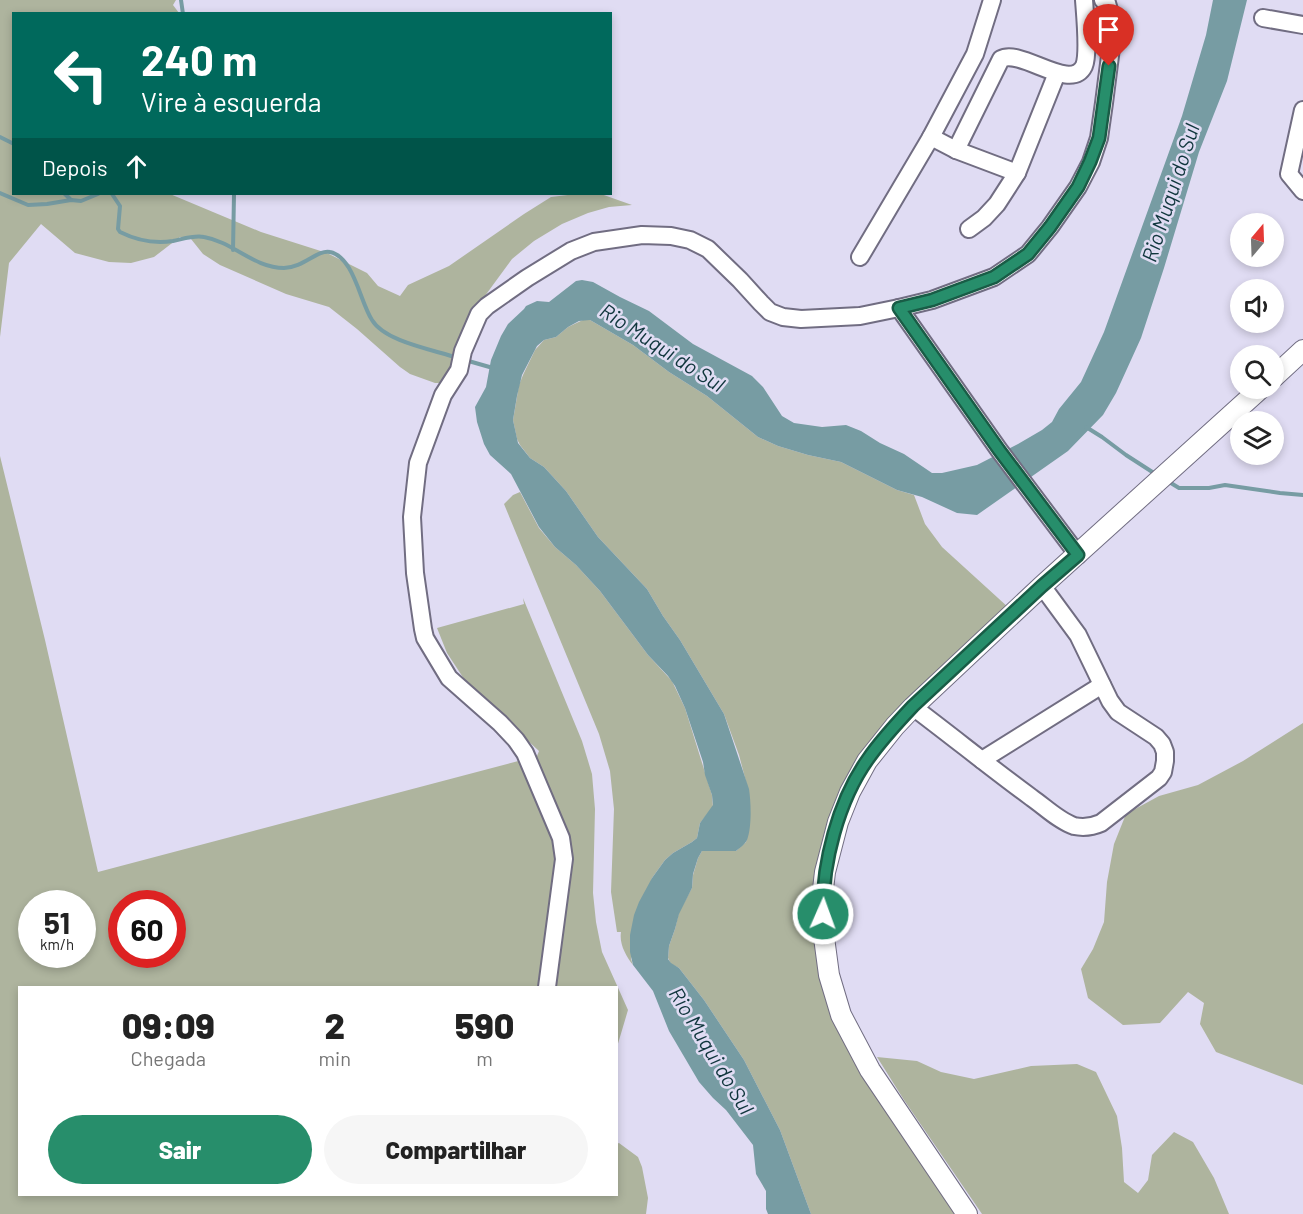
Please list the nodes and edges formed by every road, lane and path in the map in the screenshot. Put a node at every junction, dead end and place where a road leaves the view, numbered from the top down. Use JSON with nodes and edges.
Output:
{"nodes":[{"id":1,"x":992,"y":0,"type":"edge"},
{"id":2,"x":1084,"y":0,"type":"edge"},
{"id":3,"x":1103,"y":0,"type":"edge"},
{"id":4,"x":1263,"y":18,"type":"dead end"},
{"id":5,"x":1303,"y":25,"type":"edge"},
{"id":6,"x":1057,"y":73,"type":"junction"},
{"id":7,"x":1303,"y":110,"type":"edge"},
{"id":8,"x":931,"y":137,"type":"junction"},
{"id":9,"x":956,"y":150,"type":"junction"},
{"id":10,"x":1017,"y":174,"type":"junction"},
{"id":11,"x":1302,"y":187,"type":"edge"},
{"id":12,"x":969,"y":229,"type":"dead end"},
{"id":13,"x":860,"y":257,"type":"dead end"},
{"id":14,"x":899,"y":308,"type":"junction"},
{"id":15,"x":1303,"y":350,"type":"edge"},
{"id":16,"x":1284,"y":368,"type":"edge"},
{"id":17,"x":1249,"y":399,"type":"edge"},
{"id":18,"x":1078,"y":555,"type":"junction"},
{"id":19,"x":1042,"y":586,"type":"junction"},
{"id":20,"x":1102,"y":685,"type":"junction"},
{"id":21,"x":913,"y":706,"type":"junction"},
{"id":22,"x":982,"y":760,"type":"junction"},
{"id":23,"x":547,"y":986,"type":"edge"},
{"id":24,"x":967,"y":1214,"type":"edge"}],
"edges":[{"from":1,"to":8,"type":"street"},
{"from":2,"to":6,"type":"street"},
{"from":3,"to":14,"type":"street"},
{"from":4,"to":5,"type":"street"},
{"from":6,"to":9,"type":"street"},
{"from":6,"to":10,"type":"street"},
{"from":7,"to":11,"type":"street"},
{"from":8,"to":9,"type":"street"},
{"from":8,"to":13,"type":"street"},
{"from":9,"to":10,"type":"street"},
{"from":10,"to":12,"type":"street"},
{"from":14,"to":18,"type":"street"},
{"from":14,"to":23,"type":"street"},
{"from":15,"to":16,"type":"main road"},
{"from":17,"to":18,"type":"main road"},
{"from":18,"to":19,"type":"main road"},
{"from":19,"to":20,"type":"street"},
{"from":19,"to":21,"type":"main road"},
{"from":20,"to":22,"type":"street"},
{"from":20,"to":22,"type":"street"},
{"from":21,"to":22,"type":"street"},
{"from":21,"to":24,"type":"main road"}]}
